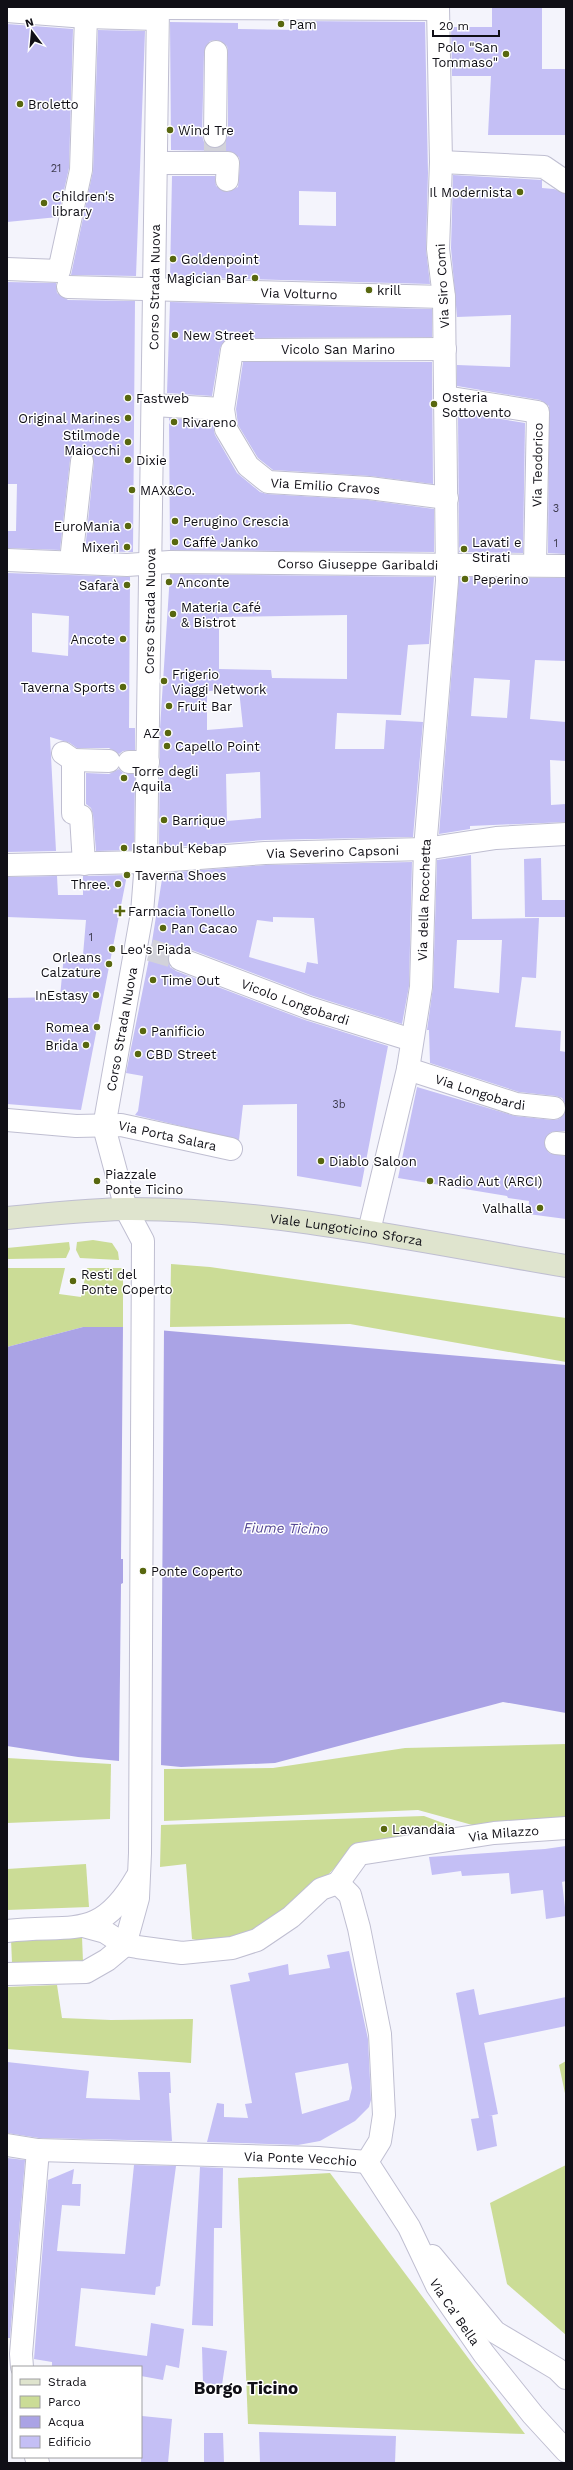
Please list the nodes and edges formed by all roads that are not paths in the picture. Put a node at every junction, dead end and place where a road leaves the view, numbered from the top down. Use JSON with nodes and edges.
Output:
{"nodes":[{"id":1,"x":438,"y":8,"type":"edge"},
{"id":2,"x":7,"y":11,"type":"edge"},
{"id":3,"x":157,"y":11,"type":"edge"},
{"id":4,"x":86,"y":17,"type":"junction"},
{"id":5,"x":216,"y":52,"type":"dead end"},
{"id":6,"x":215,"y":136,"type":"tunnel mouth"},
{"id":7,"x":441,"y":162,"type":"junction"},
{"id":8,"x":156,"y":163,"type":"junction"},
{"id":9,"x":219,"y":167,"type":"dead end"},
{"id":10,"x":566,"y":182,"type":"edge"},
{"id":11,"x":7,"y":269,"type":"edge"},
{"id":12,"x":64,"y":279,"type":"junction"},
{"id":13,"x":154,"y":288,"type":"junction"},
{"id":14,"x":444,"y":297,"type":"junction"},
{"id":15,"x":445,"y":349,"type":"junction"},
{"id":16,"x":232,"y":350,"type":"joint"},
{"id":17,"x":445,"y":397,"type":"junction"},
{"id":18,"x":152,"y":405,"type":"junction"},
{"id":19,"x":223,"y":409,"type":"junction"},
{"id":20,"x":82,"y":461,"type":"dead end"},
{"id":21,"x":447,"y":498,"type":"junction"},
{"id":22,"x":7,"y":560,"type":"edge"},
{"id":23,"x":71,"y":561,"type":"junction"},
{"id":24,"x":150,"y":563,"type":"junction"},
{"id":25,"x":446,"y":563,"type":"junction"},
{"id":26,"x":535,"y":565,"type":"junction"},
{"id":27,"x":566,"y":566,"type":"edge"},
{"id":28,"x":128,"y":762,"type":"junction"},
{"id":29,"x":566,"y":834,"type":"edge"},
{"id":30,"x":425,"y":849,"type":"junction"},
{"id":31,"x":146,"y":862,"type":"junction"},
{"id":32,"x":84,"y":864,"type":"junction"},
{"id":33,"x":7,"y":866,"type":"edge"},
{"id":34,"x":180,"y":959,"type":"tunnel mouth"},
{"id":35,"x":412,"y":1040,"type":"junction"},
{"id":36,"x":408,"y":1069,"type":"junction"},
{"id":37,"x":554,"y":1108,"type":"dead end"},
{"id":38,"x":7,"y":1120,"type":"edge"},
{"id":39,"x":104,"y":1127,"type":"junction"},
{"id":40,"x":231,"y":1149,"type":"dead end"},
{"id":41,"x":126,"y":1210,"type":"junction"},
{"id":42,"x":7,"y":1218,"type":"edge"},
{"id":43,"x":369,"y":1231,"type":"junction"},
{"id":44,"x":566,"y":1266,"type":"edge"},
{"id":45,"x":566,"y":1828,"type":"edge"},
{"id":46,"x":140,"y":1872,"type":"junction"},
{"id":47,"x":338,"y":1883,"type":"junction"},
{"id":48,"x":126,"y":1897,"type":"junction"},
{"id":49,"x":83,"y":1926,"type":"junction"},
{"id":50,"x":7,"y":1931,"type":"edge"},
{"id":51,"x":125,"y":1945,"type":"junction"},
{"id":52,"x":7,"y":1974,"type":"edge"},
{"id":53,"x":7,"y":2145,"type":"edge"},
{"id":54,"x":38,"y":2150,"type":"junction"},
{"id":55,"x":368,"y":2162,"type":"junction"},
{"id":56,"x":408,"y":2227,"type":"junction"},
{"id":57,"x":16,"y":2358,"type":"edge"},
{"id":58,"x":566,"y":2378,"type":"edge"},
{"id":59,"x":562,"y":2454,"type":"edge"}],
"edges":[{"from":1,"to":3,"type":"street"},
{"from":1,"to":7,"type":"street","name":"Via Siro Comi"},
{"from":2,"to":4,"type":"street"},
{"from":3,"to":4,"type":"street"},
{"from":3,"to":8,"type":"street","name":"Corso Strada Nuova"},
{"from":4,"to":12,"type":"street"},
{"from":5,"to":6,"type":"street"},
{"from":7,"to":10,"type":"street"},
{"from":7,"to":14,"type":"street","name":"Via Siro Comi"},
{"from":8,"to":9,"type":"street"},
{"from":8,"to":13,"type":"street","name":"Corso Strada Nuova"},
{"from":11,"to":12,"type":"street","name":"Via Volturno"},
{"from":12,"to":13,"type":"street","name":"Via Volturno"},
{"from":13,"to":14,"type":"street","name":"Via Volturno"},
{"from":13,"to":18,"type":"street","name":"Corso Strada Nuova"},
{"from":14,"to":15,"type":"street","name":"Via Siro Comi"},
{"from":15,"to":16,"type":"street","name":"Vicolo San Marino"},
{"from":15,"to":17,"type":"street","name":"Via Siro Comi"},
{"from":16,"to":19,"type":"street","name":"Via Emilio Cravos"},
{"from":17,"to":21,"type":"street","name":"Via Siro Comi"},
{"from":17,"to":26,"type":"street","name":"Via Teodorico"},
{"from":18,"to":19,"type":"street"},
{"from":18,"to":24,"type":"street","name":"Corso Strada Nuova"},
{"from":19,"to":21,"type":"street","name":"Via Emilio Cravos"},
{"from":20,"to":23,"type":"street"},
{"from":21,"to":25,"type":"street","name":"Via Siro Comi"},
{"from":22,"to":23,"type":"street","name":"Corso Giuseppe Garibaldi"},
{"from":23,"to":24,"type":"street","name":"Corso Giuseppe Garibaldi"},
{"from":24,"to":25,"type":"street","name":"Corso Giuseppe Garibaldi"},
{"from":24,"to":28,"type":"street","name":"Corso Strada Nuova"},
{"from":25,"to":26,"type":"street","name":"Corso Giuseppe Garibaldi"},
{"from":25,"to":30,"type":"street","name":"Via della Rocchetta"},
{"from":26,"to":27,"type":"street","name":"Corso Giuseppe Garibaldi"},
{"from":28,"to":31,"type":"street","name":"Corso Strada Nuova"},
{"from":28,"to":32,"type":"street"},
{"from":29,"to":30,"type":"street","name":"Via Severino Capsoni"},
{"from":30,"to":31,"type":"street","name":"Via Severino Capsoni"},
{"from":30,"to":35,"type":"street","name":"Via della Rocchetta"},
{"from":31,"to":32,"type":"street","name":"Via Severino Capsoni"},
{"from":31,"to":39,"type":"street","name":"Corso Strada Nuova"},
{"from":32,"to":33,"type":"street","name":"Via Severino Capsoni"},
{"from":34,"to":35,"type":"street","name":"Vicolo Longobardi"},
{"from":35,"to":36,"type":"street","name":"Via della Rocchetta"},
{"from":36,"to":37,"type":"street","name":"Via Longobardi"},
{"from":36,"to":43,"type":"street","name":"Via della Rocchetta"},
{"from":38,"to":39,"type":"street"},
{"from":39,"to":40,"type":"street","name":"Via Porta Salara"},
{"from":39,"to":41,"type":"street","name":"Corso Strada Nuova"},
{"from":41,"to":42,"type":"main road","name":"Viale Lungoticino Sforza"},
{"from":41,"to":43,"type":"main road","name":"Viale Lungoticino Sforza"},
{"from":41,"to":46,"type":"street"},
{"from":43,"to":44,"type":"main road","name":"Viale Lungoticino Sforza"},
{"from":45,"to":47,"type":"street","name":"Via Milazzo"},
{"from":46,"to":48,"type":"street"},
{"from":46,"to":51,"type":"street"},
{"from":47,"to":51,"type":"street"},
{"from":47,"to":55,"type":"street","name":"Via Ponte Vecchio"},
{"from":48,"to":49,"type":"street"},
{"from":48,"to":51,"type":"street"},
{"from":49,"to":50,"type":"street"},
{"from":49,"to":51,"type":"street"},
{"from":51,"to":52,"type":"street"},
{"from":53,"to":54,"type":"street","name":"Via Ponte Vecchio"},
{"from":54,"to":55,"type":"street","name":"Via Ponte Vecchio"},
{"from":54,"to":57,"type":"street"},
{"from":55,"to":56,"type":"street","name":"Via Ca' Bella"},
{"from":56,"to":58,"type":"street"},
{"from":56,"to":59,"type":"street","name":"Via Ca' Bella"}]}
